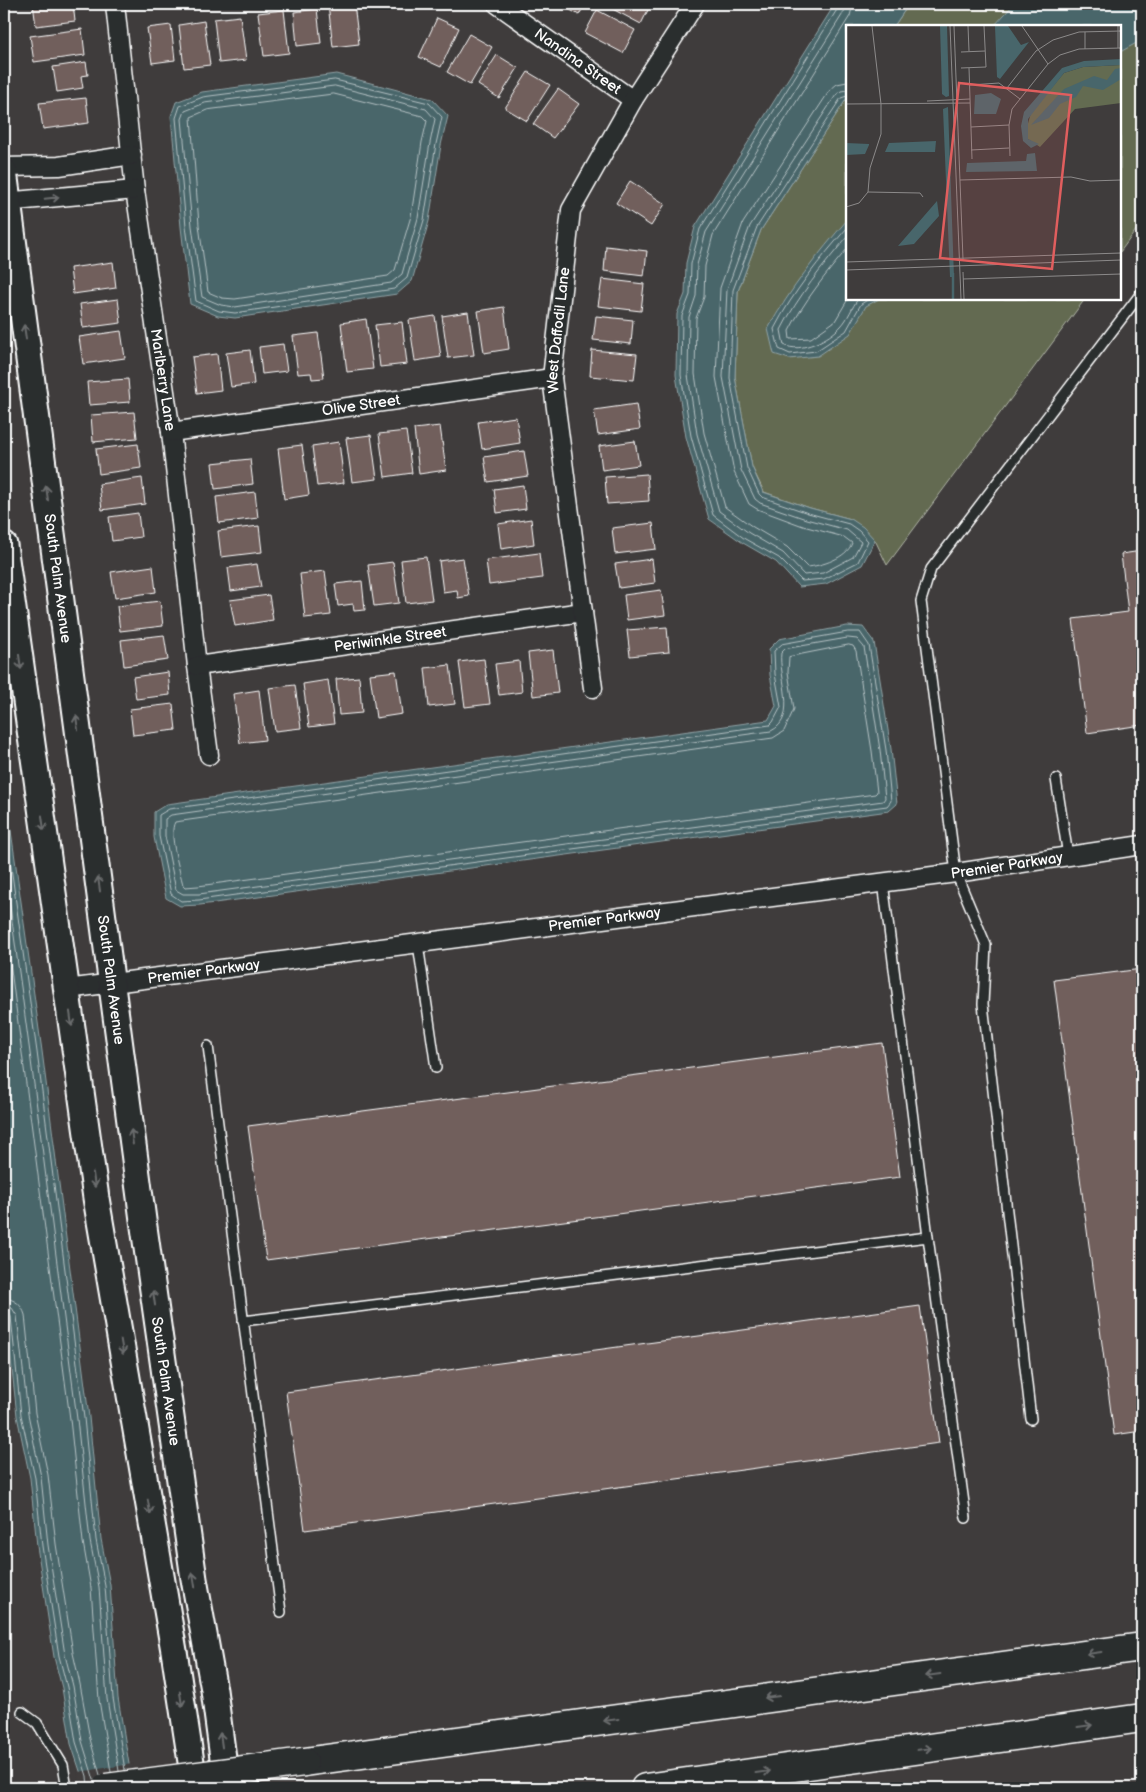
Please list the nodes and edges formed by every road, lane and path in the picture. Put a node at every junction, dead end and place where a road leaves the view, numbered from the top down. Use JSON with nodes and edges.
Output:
{"nodes":[{"id":1,"x":496,"y":4,"type":"edge"},
{"id":2,"x":695,"y":4,"type":"edge"},
{"id":3,"x":121,"y":5,"type":"edge"},
{"id":4,"x":634,"y":100,"type":"junction"},
{"id":5,"x":132,"y":156,"type":"junction"},
{"id":6,"x":4,"y":167,"type":"edge"},
{"id":7,"x":4,"y":171,"type":"edge"},
{"id":8,"x":135,"y":190,"type":"junction"},
{"id":9,"x":6,"y":202,"type":"edge"},
{"id":10,"x":1142,"y":292,"type":"edge"},
{"id":11,"x":552,"y":378,"type":"junction"},
{"id":12,"x":171,"y":432,"type":"junction"},
{"id":13,"x":4,"y":545,"type":"edge"},
{"id":14,"x":583,"y":612,"type":"junction"},
{"id":15,"x":197,"y":666,"type":"junction"},
{"id":16,"x":593,"y":688,"type":"dead end"},
{"id":17,"x":210,"y":755,"type":"dead end"},
{"id":18,"x":1056,"y":779,"type":"dead end"},
{"id":19,"x":1142,"y":845,"type":"edge"},
{"id":20,"x":1068,"y":856,"type":"junction"},
{"id":21,"x":956,"y":873,"type":"junction"},
{"id":22,"x":883,"y":882,"type":"junction"},
{"id":23,"x":418,"y":944,"type":"junction"},
{"id":24,"x":112,"y":985,"type":"junction"},
{"id":25,"x":67,"y":989,"type":"junction"},
{"id":26,"x":208,"y":1046,"type":"dead end"},
{"id":27,"x":436,"y":1068,"type":"dead end"},
{"id":28,"x":928,"y":1237,"type":"junction"},
{"id":29,"x":243,"y":1322,"type":"junction"},
{"id":30,"x":1031,"y":1419,"type":"dead end"},
{"id":31,"x":966,"y":1518,"type":"dead end"},
{"id":32,"x":281,"y":1612,"type":"dead end"},
{"id":33,"x":1142,"y":1647,"type":"edge"},
{"id":34,"x":22,"y":1712,"type":"dead end"},
{"id":35,"x":1142,"y":1718,"type":"edge"},
{"id":36,"x":66,"y":1788,"type":"edge"},
{"id":37,"x":106,"y":1788,"type":"edge"},
{"id":38,"x":195,"y":1788,"type":"edge"},
{"id":39,"x":227,"y":1788,"type":"edge"},
{"id":40,"x":645,"y":1788,"type":"edge"}],
"edges":[{"from":1,"to":4,"type":"street","name":"Nandina Street"},
{"from":2,"to":4,"type":"street","name":"West Daffodil Lane"},
{"from":3,"to":5,"type":"street","name":"Marlberry Lane"},
{"from":4,"to":11,"type":"street","name":"West Daffodil Lane"},
{"from":5,"to":6,"type":"street"},
{"from":5,"to":8,"type":"street","name":"Marlberry Lane"},
{"from":7,"to":9,"type":"main road","name":"South Palm Avenue"},
{"from":9,"to":8,"type":"street","one_way":true},
{"from":8,"to":12,"type":"street","name":"Marlberry Lane"},
{"from":24,"to":9,"type":"main road","name":"South Palm Avenue","one_way":true},
{"from":10,"to":21,"type":"lane"},
{"from":11,"to":12,"type":"street","name":"Olive Street"},
{"from":11,"to":14,"type":"street","name":"West Daffodil Lane"},
{"from":12,"to":15,"type":"street","name":"Marlberry Lane"},
{"from":13,"to":25,"type":"main road","one_way":true},
{"from":14,"to":15,"type":"street","name":"Periwinkle Street"},
{"from":14,"to":16,"type":"street","name":"West Daffodil Lane"},
{"from":15,"to":17,"type":"street","name":"Marlberry Lane"},
{"from":18,"to":20,"type":"lane"},
{"from":19,"to":20,"type":"street","name":"Premier Parkway"},
{"from":20,"to":21,"type":"street","name":"Premier Parkway"},
{"from":21,"to":22,"type":"street","name":"Premier Parkway"},
{"from":21,"to":30,"type":"lane"},
{"from":22,"to":23,"type":"street","name":"Premier Parkway"},
{"from":22,"to":28,"type":"lane"},
{"from":23,"to":24,"type":"street","name":"Premier Parkway"},
{"from":23,"to":27,"type":"lane"},
{"from":24,"to":25,"type":"street","name":"Premier Parkway"},
{"from":39,"to":24,"type":"main road","name":"South Palm Avenue","one_way":true},
{"from":25,"to":38,"type":"main road","one_way":true},
{"from":26,"to":29,"type":"lane"},
{"from":28,"to":29,"type":"lane"},
{"from":28,"to":31,"type":"lane"},
{"from":29,"to":32,"type":"lane"},
{"from":33,"to":37,"type":"highway","one_way":true,"bridge":true},
{"from":34,"to":36,"type":"lane"},
{"from":40,"to":35,"type":"highway","one_way":true}]}
